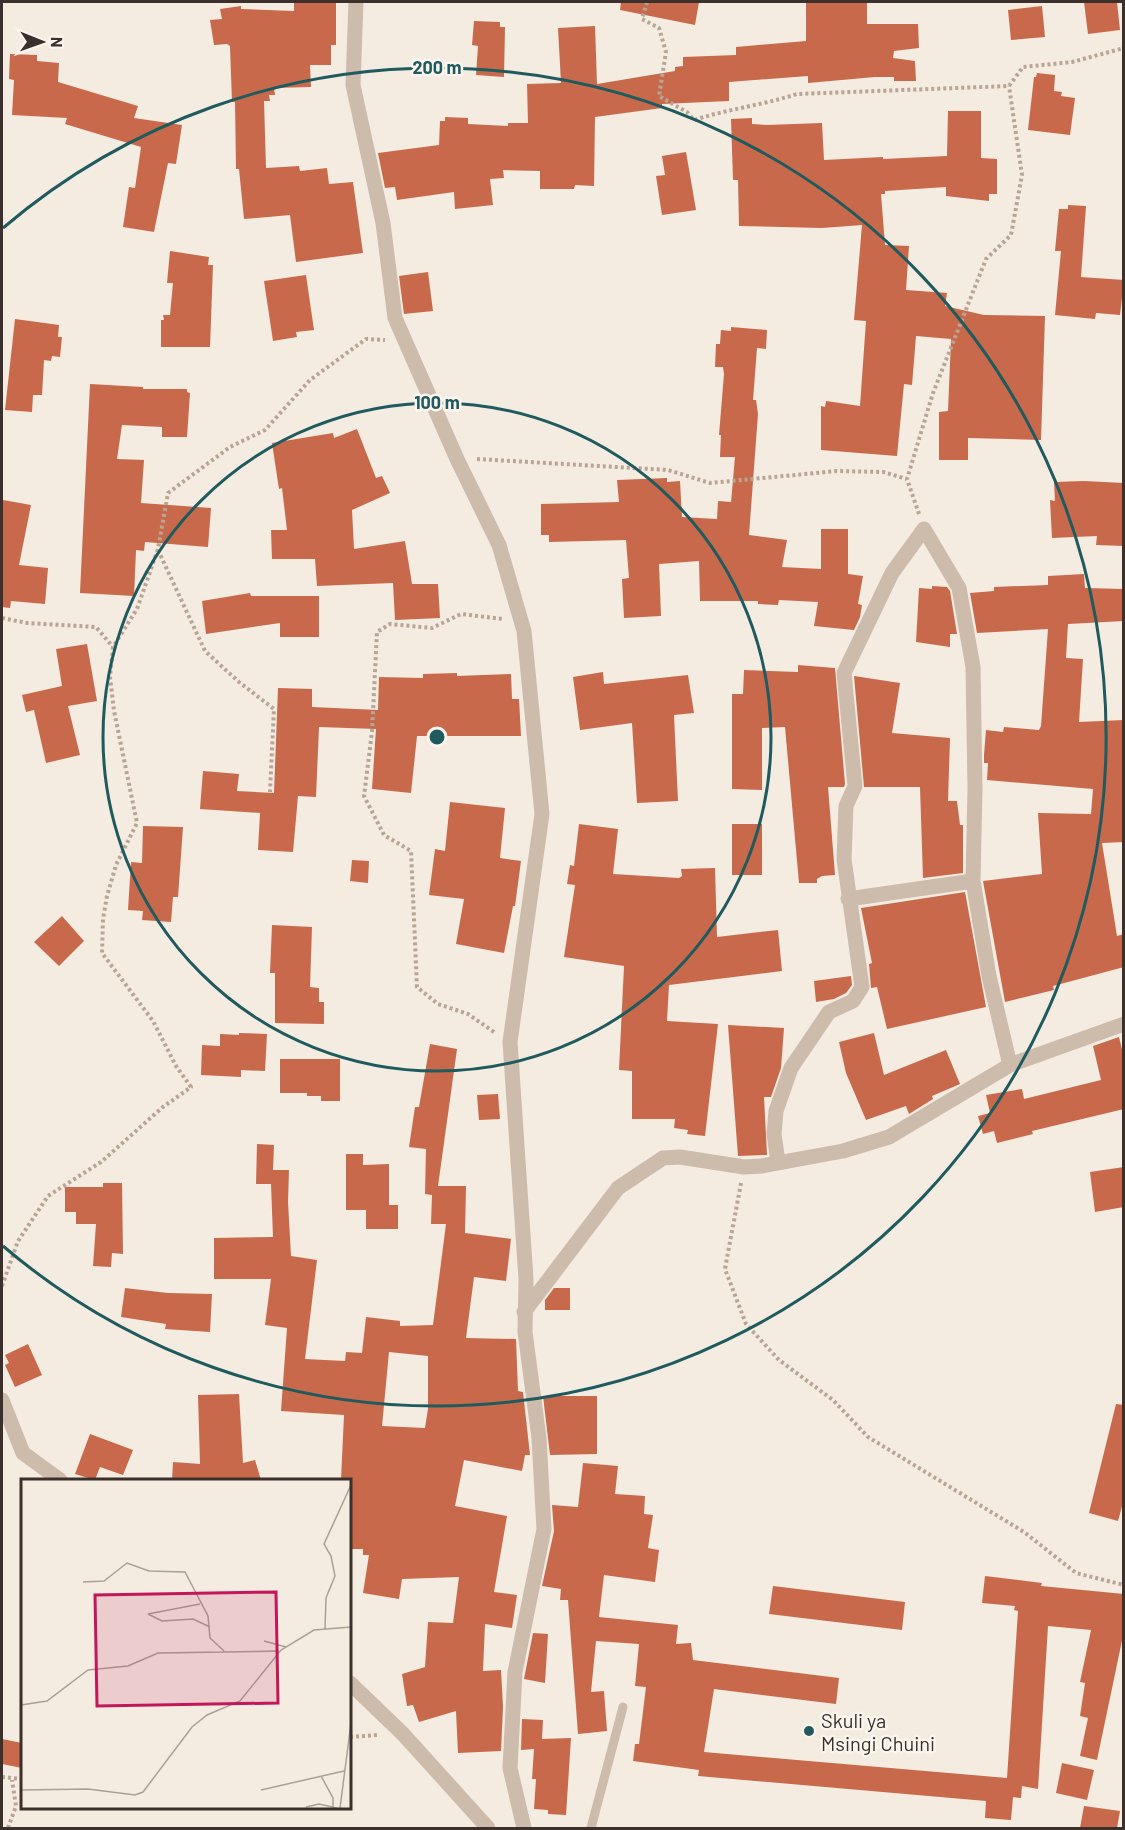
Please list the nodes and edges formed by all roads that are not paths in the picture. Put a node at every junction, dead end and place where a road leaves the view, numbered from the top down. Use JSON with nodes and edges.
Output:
{"nodes":[{"id":1,"x":356,"y":2,"type":"edge"},
{"id":2,"x":973,"y":880,"type":"junction"},
{"id":3,"x":848,"y":899,"type":"junction"},
{"id":4,"x":1124,"y":1024,"type":"edge"},
{"id":5,"x":1010,"y":1065,"type":"junction"},
{"id":6,"x":778,"y":1162,"type":"junction"},
{"id":7,"x":524,"y":1312,"type":"junction"},
{"id":8,"x":2,"y":1400,"type":"edge"},
{"id":9,"x":59,"y":1479,"type":"edge"},
{"id":10,"x":351,"y":1684,"type":"edge"},
{"id":11,"x":623,"y":1707,"type":"dead end"},
{"id":12,"x":488,"y":1828,"type":"edge"},
{"id":13,"x":524,"y":1828,"type":"edge"},
{"id":14,"x":591,"y":1828,"type":"edge"}],
"edges":[{"from":1,"to":7,"type":"street"},
{"from":2,"to":3,"type":"street"},
{"from":2,"to":3,"type":"street"},
{"from":2,"to":5,"type":"street"},
{"from":3,"to":6,"type":"street"},
{"from":4,"to":5,"type":"street"},
{"from":5,"to":6,"type":"street"},
{"from":6,"to":7,"type":"street"},
{"from":7,"to":13,"type":"street"},
{"from":8,"to":9,"type":"street"},
{"from":10,"to":12,"type":"street"},
{"from":11,"to":14,"type":"lane"}]}
